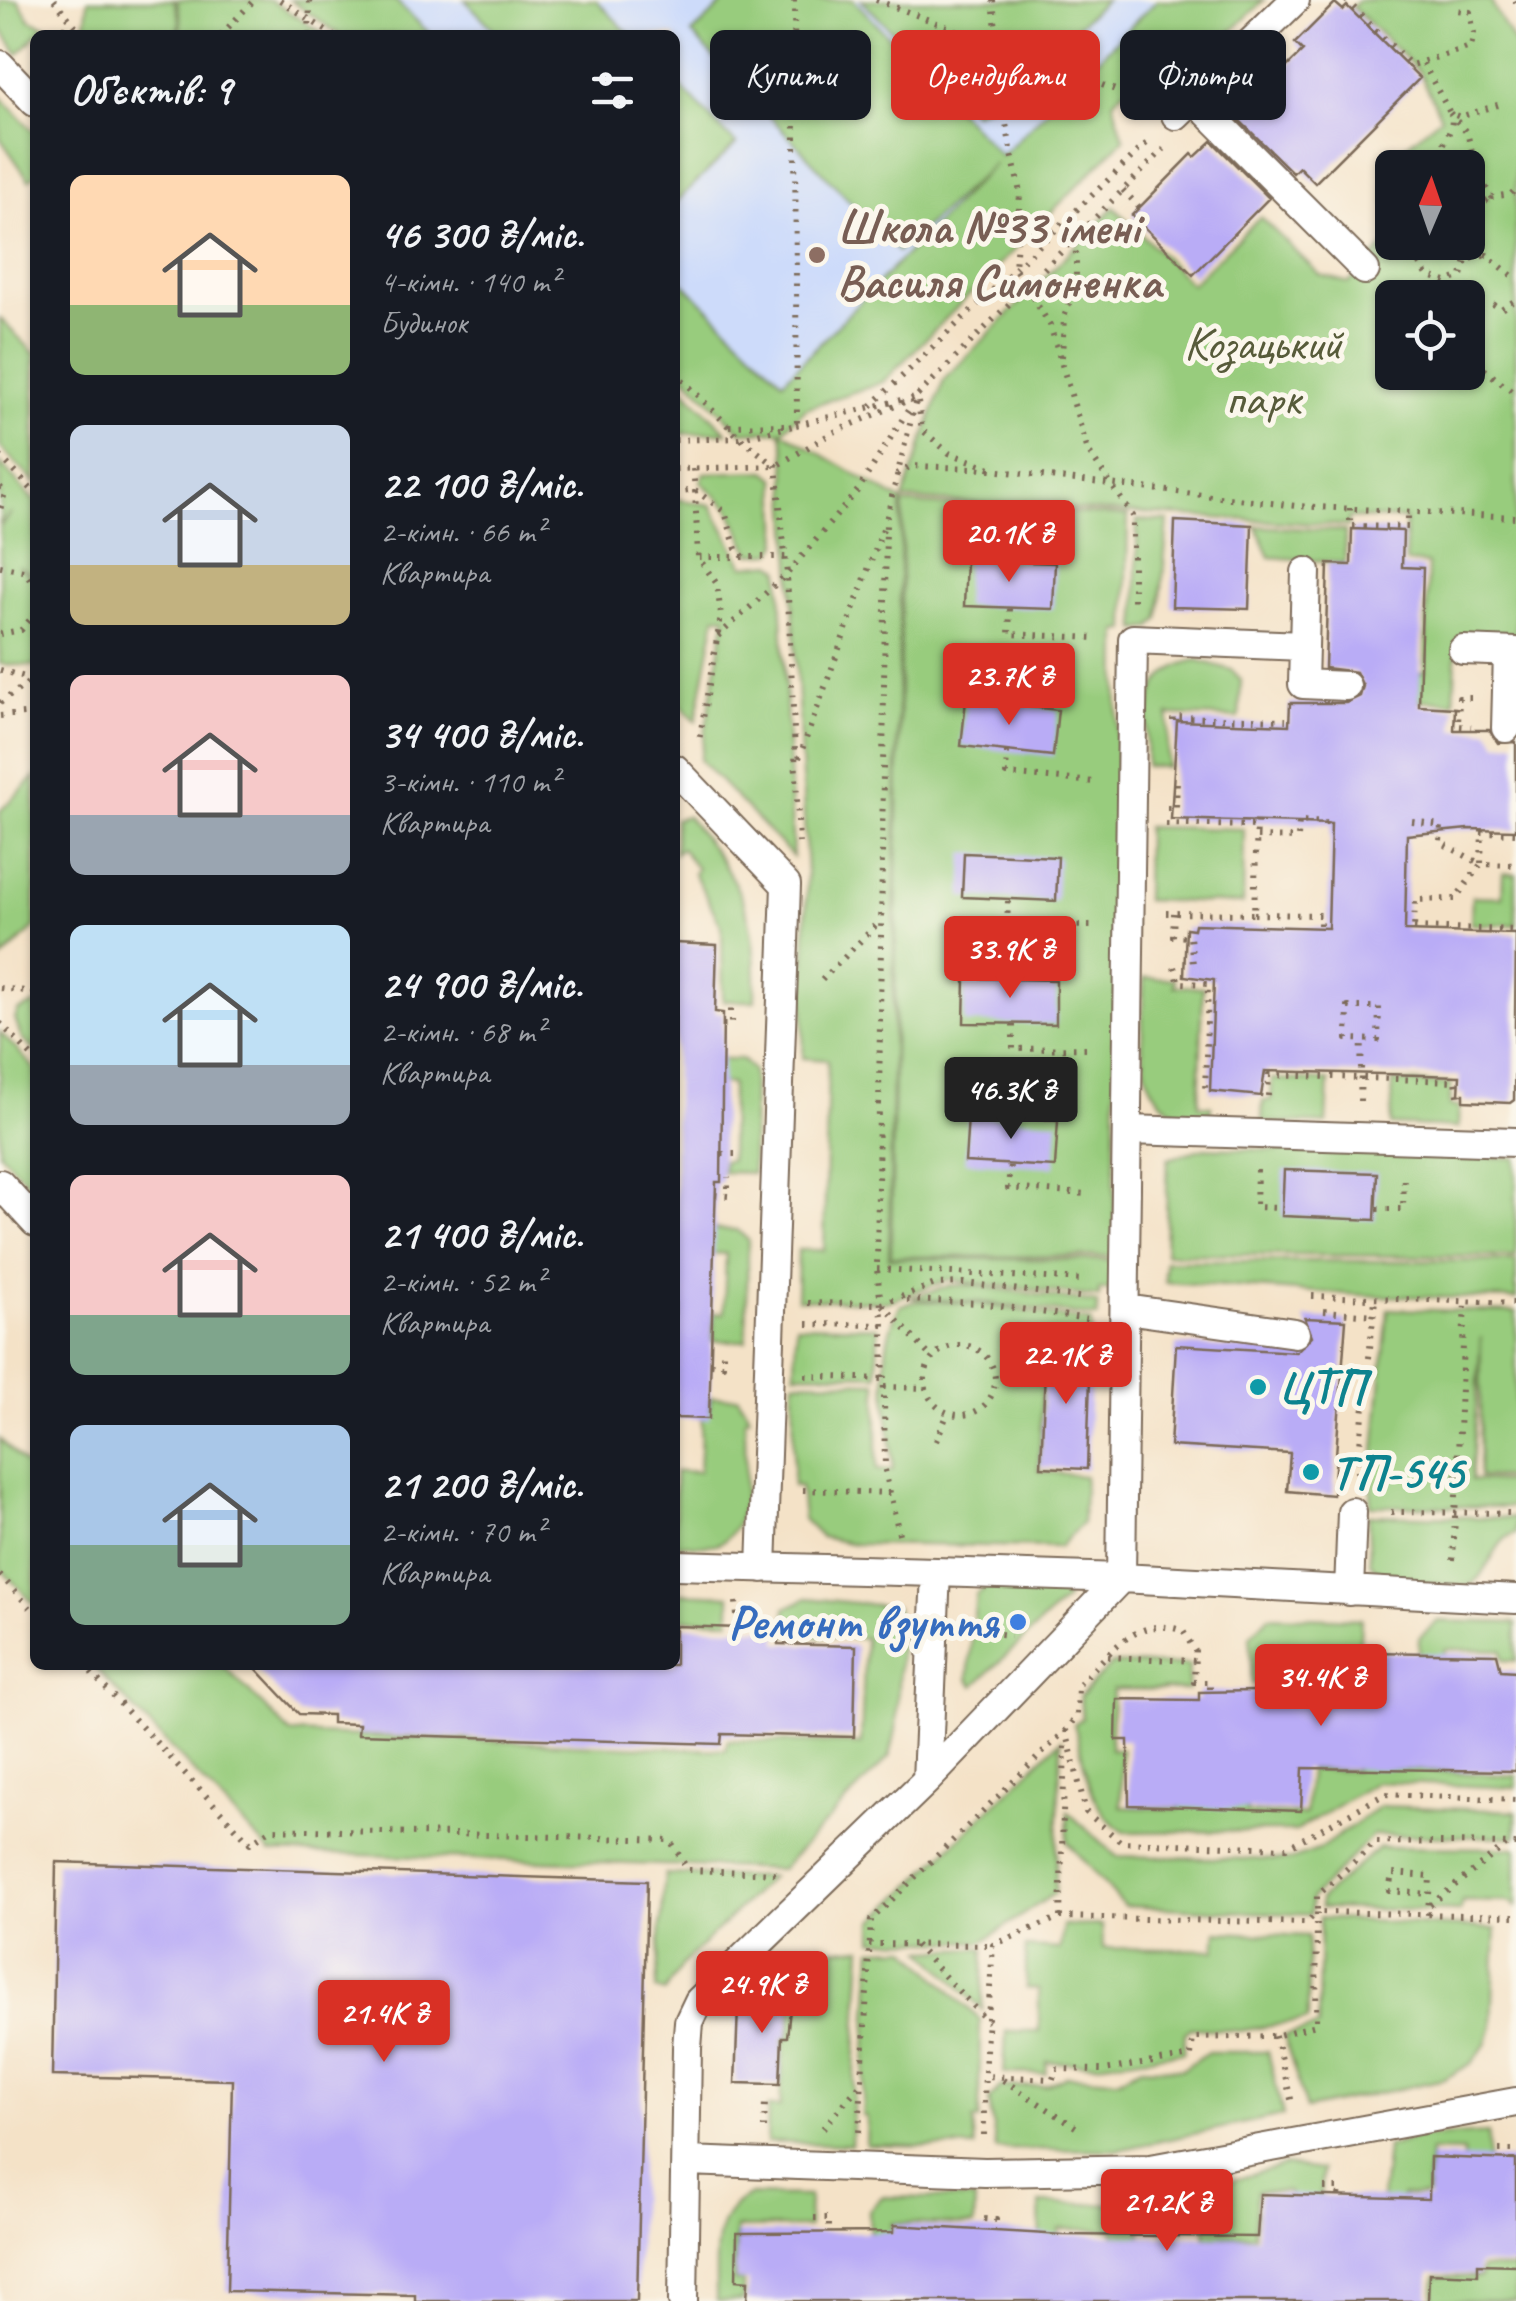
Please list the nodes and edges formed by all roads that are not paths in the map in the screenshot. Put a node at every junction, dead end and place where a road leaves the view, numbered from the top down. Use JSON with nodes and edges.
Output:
{"nodes":[{"id":1,"x":1295,"y":0,"type":"edge"},
{"id":2,"x":0,"y":65,"type":"edge"},
{"id":3,"x":30,"y":97,"type":"edge"},
{"id":4,"x":1365,"y":270,"type":"dead end"},
{"id":5,"x":1306,"y":572,"type":"dead end"},
{"id":6,"x":1304,"y":646,"type":"junction"},
{"id":7,"x":1463,"y":650,"type":"dead end"},
{"id":8,"x":1512,"y":652,"type":"edge"},
{"id":9,"x":1346,"y":686,"type":"dead end"},
{"id":10,"x":1506,"y":728,"type":"dead end"},
{"id":11,"x":683,"y":778,"type":"edge"},
{"id":12,"x":1128,"y":1130,"type":"junction"},
{"id":13,"x":1516,"y":1142,"type":"edge"},
{"id":14,"x":0,"y":1184,"type":"edge"},
{"id":15,"x":30,"y":1217,"type":"edge"},
{"id":16,"x":1126,"y":1304,"type":"junction"},
{"id":17,"x":1295,"y":1333,"type":"dead end"},
{"id":18,"x":1352,"y":1512,"type":"road end"},
{"id":19,"x":680,"y":1564,"type":"edge"},
{"id":20,"x":762,"y":1568,"type":"junction"},
{"id":21,"x":936,"y":1572,"type":"junction"},
{"id":22,"x":1121,"y":1578,"type":"junction"},
{"id":23,"x":1349,"y":1591,"type":"junction"},
{"id":24,"x":1516,"y":1599,"type":"edge"},
{"id":25,"x":928,"y":1780,"type":"junction"},
{"id":26,"x":1516,"y":2102,"type":"edge"},
{"id":27,"x":687,"y":2161,"type":"junction"},
{"id":28,"x":683,"y":2301,"type":"edge"}],
"edges":[{"from":1,"to":4,"type":"lane"},
{"from":2,"to":3,"type":"lane"},
{"from":5,"to":6,"type":"lane"},
{"from":6,"to":9,"type":"lane"},
{"from":6,"to":12,"type":"lane"},
{"from":7,"to":8,"type":"lane"},
{"from":8,"to":10,"type":"lane"},
{"from":11,"to":20,"type":"lane"},
{"from":12,"to":13,"type":"lane"},
{"from":12,"to":16,"type":"lane"},
{"from":14,"to":15,"type":"lane"},
{"from":16,"to":17,"type":"lane"},
{"from":16,"to":22,"type":"lane"},
{"from":18,"to":23,"type":"lane"},
{"from":19,"to":20,"type":"lane"},
{"from":20,"to":21,"type":"lane"},
{"from":21,"to":22,"type":"lane"},
{"from":21,"to":25,"type":"lane"},
{"from":22,"to":23,"type":"lane"},
{"from":22,"to":25,"type":"lane"},
{"from":23,"to":24,"type":"lane"},
{"from":25,"to":27,"type":"lane"},
{"from":26,"to":27,"type":"lane"},
{"from":27,"to":28,"type":"lane"}]}
